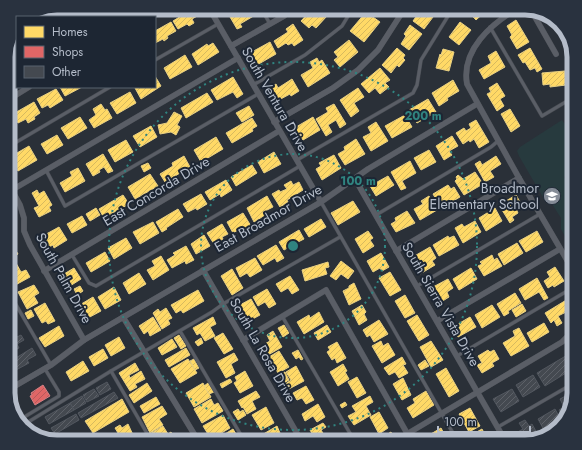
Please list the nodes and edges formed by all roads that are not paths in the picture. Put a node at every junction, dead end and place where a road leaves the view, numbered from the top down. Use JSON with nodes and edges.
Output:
{"nodes":[{"id":1,"x":213,"y":15,"type":"edge"},
{"id":2,"x":265,"y":15,"type":"edge"},
{"id":3,"x":285,"y":15,"type":"edge"},
{"id":4,"x":349,"y":15,"type":"edge"},
{"id":5,"x":400,"y":15,"type":"edge"},
{"id":6,"x":449,"y":15,"type":"edge"},
{"id":7,"x":506,"y":15,"type":"edge"},
{"id":8,"x":535,"y":16,"type":"edge"},
{"id":9,"x":218,"y":24,"type":"junction"},
{"id":10,"x":270,"y":24,"type":"junction"},
{"id":11,"x":490,"y":27,"type":"junction"},
{"id":12,"x":231,"y":46,"type":"junction"},
{"id":13,"x":556,"y":54,"type":"dead end"},
{"id":14,"x":238,"y":58,"type":"junction"},
{"id":15,"x":156,"y":59,"type":"edge"},
{"id":16,"x":253,"y":85,"type":"junction"},
{"id":17,"x":28,"y":88,"type":"edge"},
{"id":18,"x":108,"y":88,"type":"edge"},
{"id":19,"x":258,"y":94,"type":"junction"},
{"id":20,"x":15,"y":96,"type":"edge"},
{"id":21,"x":567,"y":100,"type":"edge"},
{"id":22,"x":478,"y":104,"type":"junction"},
{"id":23,"x":274,"y":122,"type":"junction"},
{"id":24,"x":280,"y":131,"type":"junction"},
{"id":25,"x":498,"y":141,"type":"junction"},
{"id":26,"x":15,"y":143,"type":"edge"},
{"id":27,"x":298,"y":163,"type":"junction"},
{"id":28,"x":46,"y":170,"type":"junction"},
{"id":29,"x":519,"y":178,"type":"junction"},
{"id":30,"x":355,"y":179,"type":"junction"},
{"id":31,"x":15,"y":188,"type":"edge"},
{"id":32,"x":15,"y":196,"type":"edge"},
{"id":33,"x":320,"y":202,"type":"junction"},
{"id":34,"x":540,"y":214,"type":"junction"},
{"id":35,"x":376,"y":215,"type":"junction"},
{"id":36,"x":340,"y":237,"type":"junction"},
{"id":37,"x":560,"y":249,"type":"junction"},
{"id":38,"x":396,"y":251,"type":"junction"},
{"id":39,"x":72,"y":254,"type":"junction"},
{"id":40,"x":567,"y":260,"type":"edge"},
{"id":41,"x":203,"y":270,"type":"junction"},
{"id":42,"x":44,"y":271,"type":"junction"},
{"id":43,"x":417,"y":286,"type":"junction"},
{"id":44,"x":567,"y":291,"type":"edge"},
{"id":45,"x":15,"y":304,"type":"edge"},
{"id":46,"x":223,"y":304,"type":"junction"},
{"id":47,"x":282,"y":316,"type":"junction"},
{"id":48,"x":123,"y":317,"type":"junction"},
{"id":49,"x":437,"y":321,"type":"junction"},
{"id":50,"x":180,"y":331,"type":"junction"},
{"id":51,"x":567,"y":338,"type":"edge"},
{"id":52,"x":84,"y":340,"type":"junction"},
{"id":53,"x":243,"y":340,"type":"junction"},
{"id":54,"x":144,"y":352,"type":"junction"},
{"id":55,"x":457,"y":356,"type":"junction"},
{"id":56,"x":48,"y":367,"type":"junction"},
{"id":57,"x":111,"y":371,"type":"junction"},
{"id":58,"x":15,"y":386,"type":"edge"},
{"id":59,"x":567,"y":387,"type":"edge"},
{"id":60,"x":478,"y":392,"type":"junction"},
{"id":61,"x":442,"y":414,"type":"junction"},
{"id":62,"x":26,"y":422,"type":"edge"},
{"id":63,"x":27,"y":423,"type":"edge"},
{"id":64,"x":498,"y":427,"type":"junction"},
{"id":65,"x":407,"y":434,"type":"joint"},
{"id":66,"x":148,"y":435,"type":"edge"},
{"id":67,"x":195,"y":435,"type":"edge"},
{"id":68,"x":241,"y":435,"type":"edge"},
{"id":69,"x":298,"y":435,"type":"edge"},
{"id":70,"x":351,"y":435,"type":"edge"},
{"id":71,"x":454,"y":435,"type":"edge"},
{"id":72,"x":502,"y":435,"type":"edge"}],
"edges":[{"from":1,"to":9,"type":"street","name":"South Ventura Drive"},
{"from":2,"to":10,"type":"lane"},
{"from":3,"to":10,"type":"street"},
{"from":4,"to":16,"type":"lane"},
{"from":5,"to":23,"type":"street"},
{"from":6,"to":27,"type":"lane"},
{"from":7,"to":11,"type":"street"},
{"from":8,"to":13,"type":"street"},
{"from":9,"to":12,"type":"street","name":"South Ventura Drive"},
{"from":9,"to":15,"type":"lane"},
{"from":10,"to":12,"type":"street"},
{"from":11,"to":21,"type":"lane"},
{"from":11,"to":22,"type":"street"},
{"from":12,"to":14,"type":"street","name":"South Ventura Drive"},
{"from":14,"to":16,"type":"street","name":"South Ventura Drive"},
{"from":14,"to":28,"type":"street"},
{"from":16,"to":19,"type":"street","name":"South Ventura Drive"},
{"from":17,"to":20,"type":"street"},
{"from":18,"to":26,"type":"lane"},
{"from":19,"to":23,"type":"street","name":"South Ventura Drive"},
{"from":19,"to":28,"type":"lane"},
{"from":22,"to":25,"type":"street"},
{"from":22,"to":30,"type":"street","name":"East Broadmor Drive"},
{"from":23,"to":24,"type":"street","name":"South Ventura Drive"},
{"from":24,"to":27,"type":"street","name":"South Ventura Drive"},
{"from":24,"to":39,"type":"street","name":"East Concorda Drive"},
{"from":25,"to":29,"type":"street"},
{"from":25,"to":35,"type":"lane"},
{"from":27,"to":33,"type":"street","name":"South Ventura Drive"},
{"from":27,"to":39,"type":"lane"},
{"from":28,"to":31,"type":"street"},
{"from":29,"to":34,"type":"street"},
{"from":29,"to":38,"type":"street"},
{"from":30,"to":33,"type":"street","name":"East Broadmor Drive"},
{"from":30,"to":35,"type":"street","name":"South Sierra Vista Drive"},
{"from":32,"to":42,"type":"street","name":"South Palm Drive"},
{"from":33,"to":36,"type":"lane"},
{"from":33,"to":41,"type":"street","name":"East Broadmor Drive"},
{"from":34,"to":37,"type":"street"},
{"from":34,"to":43,"type":"lane"},
{"from":35,"to":38,"type":"street","name":"South Sierra Vista Drive"},
{"from":36,"to":46,"type":"lane"},
{"from":36,"to":61,"type":"lane"},
{"from":37,"to":40,"type":"street"},
{"from":37,"to":49,"type":"street"},
{"from":38,"to":43,"type":"street","name":"South Sierra Vista Drive"},
{"from":39,"to":42,"type":"street","name":"East Concorda Drive"},
{"from":41,"to":46,"type":"street","name":"South La Rosa Drive"},
{"from":41,"to":48,"type":"street","name":"East Broadmor Drive"},
{"from":42,"to":52,"type":"street","name":"South Palm Drive"},
{"from":43,"to":49,"type":"street","name":"South Sierra Vista Drive"},
{"from":44,"to":55,"type":"lane"},
{"from":45,"to":56,"type":"lane"},
{"from":46,"to":50,"type":"lane"},
{"from":46,"to":53,"type":"street","name":"South La Rosa Drive"},
{"from":47,"to":53,"type":"street"},
{"from":47,"to":65,"type":"street"},
{"from":47,"to":70,"type":"lane"},
{"from":48,"to":52,"type":"street","name":"East Broadmor Drive"},
{"from":48,"to":54,"type":"street"},
{"from":49,"to":55,"type":"street","name":"South Sierra Vista Drive"},
{"from":50,"to":54,"type":"lane"},
{"from":50,"to":68,"type":"lane"},
{"from":51,"to":60,"type":"street"},
{"from":52,"to":56,"type":"street","name":"East Broadmor Drive"},
{"from":53,"to":69,"type":"street","name":"South La Rosa Drive"},
{"from":54,"to":57,"type":"lane"},
{"from":54,"to":67,"type":"street"},
{"from":55,"to":60,"type":"street","name":"South Sierra Vista Drive"},
{"from":56,"to":58,"type":"street","name":"East Broadmor Drive"},
{"from":56,"to":62,"type":"lane"},
{"from":57,"to":63,"type":"lane"},
{"from":57,"to":66,"type":"lane"},
{"from":59,"to":64,"type":"lane"},
{"from":60,"to":61,"type":"street"},
{"from":60,"to":64,"type":"street","name":"South Sierra Vista Drive"},
{"from":61,"to":65,"type":"street"},
{"from":61,"to":71,"type":"lane"},
{"from":64,"to":72,"type":"street","name":"South Sierra Vista Drive"}]}
